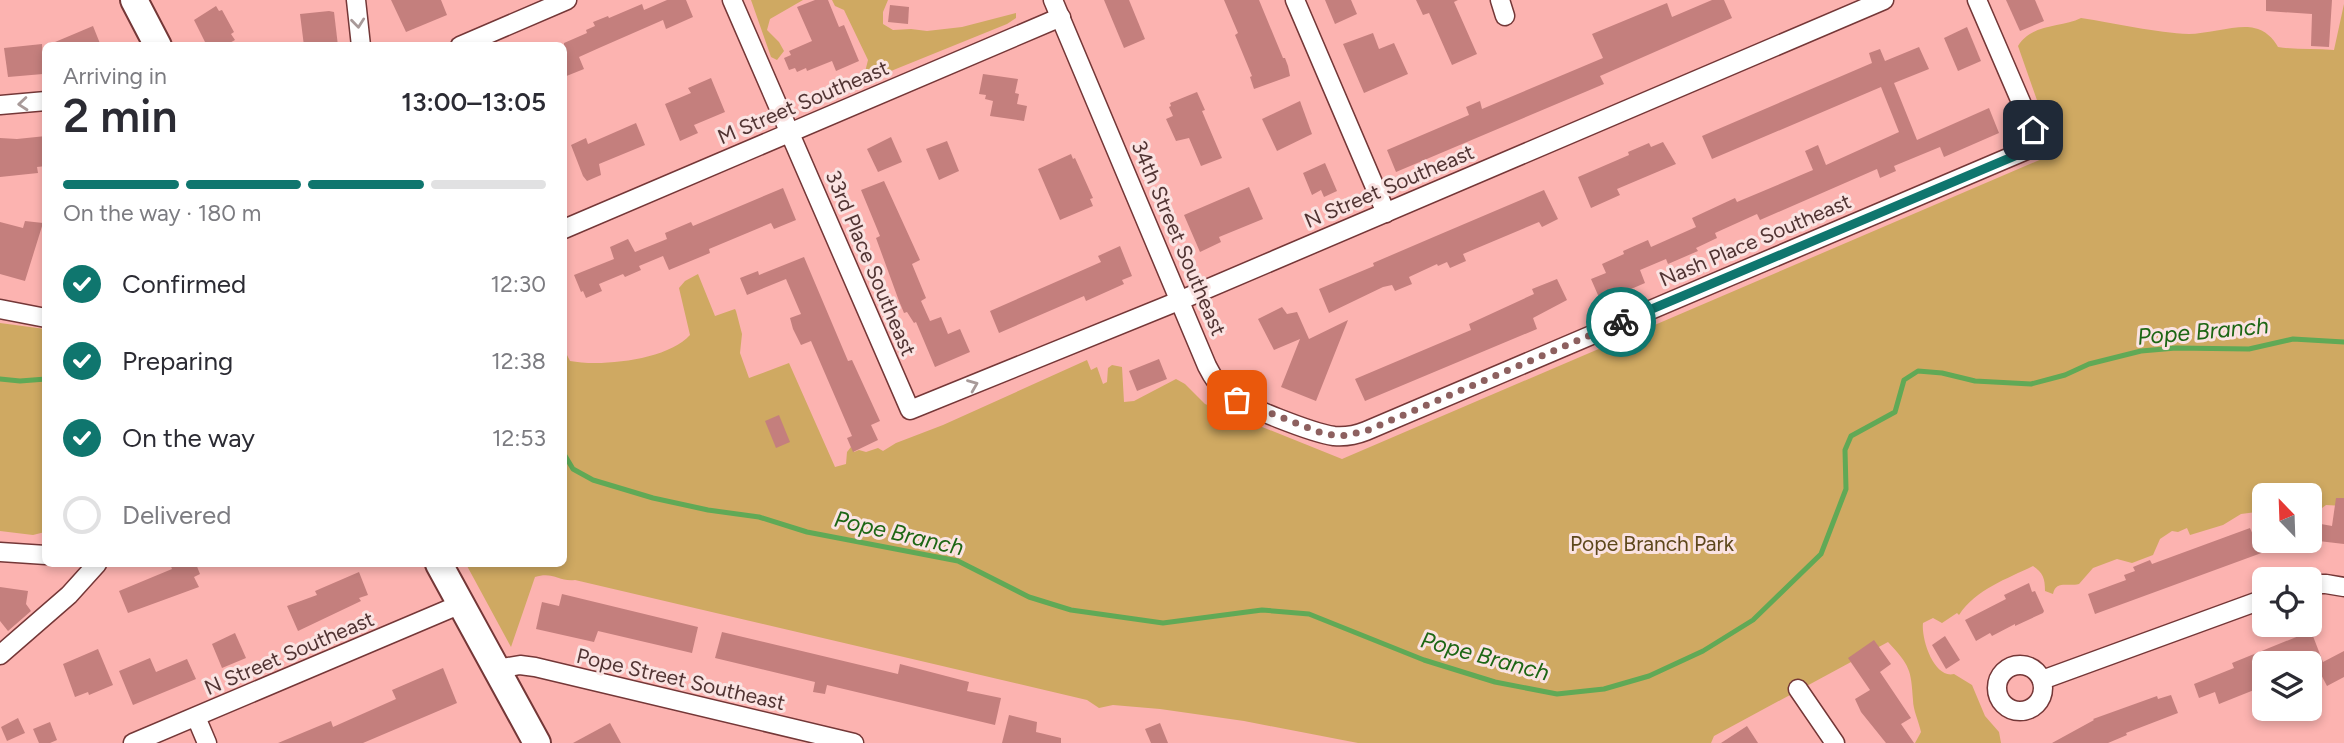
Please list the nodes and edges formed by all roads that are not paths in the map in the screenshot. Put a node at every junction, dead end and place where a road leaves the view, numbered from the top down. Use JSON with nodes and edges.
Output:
{"nodes":[{"id":1,"x":134,"y":0,"type":"edge"},
{"id":2,"x":356,"y":0,"type":"edge"},
{"id":3,"x":567,"y":0,"type":"edge"},
{"id":4,"x":732,"y":0,"type":"edge"},
{"id":5,"x":1053,"y":0,"type":"edge"},
{"id":6,"x":1295,"y":0,"type":"edge"},
{"id":7,"x":1884,"y":0,"type":"edge"},
{"id":8,"x":1977,"y":0,"type":"edge"},
{"id":9,"x":1061,"y":17,"type":"junction"},
{"id":10,"x":156,"y":42,"type":"edge"},
{"id":11,"x":361,"y":42,"type":"edge"},
{"id":12,"x":469,"y":42,"type":"edge"},
{"id":13,"x":42,"y":101,"type":"edge"},
{"id":14,"x":0,"y":105,"type":"edge"},
{"id":15,"x":790,"y":133,"type":"junction"},
{"id":16,"x":1386,"y":213,"type":"junction"},
{"id":17,"x":567,"y":228,"type":"edge"},
{"id":18,"x":1181,"y":300,"type":"junction"},
{"id":19,"x":0,"y":309,"type":"edge"},
{"id":20,"x":42,"y":317,"type":"edge"},
{"id":21,"x":910,"y":411,"type":"joint"},
{"id":22,"x":1324,"y":434,"type":"joint"},
{"id":23,"x":0,"y":552,"type":"edge"},
{"id":24,"x":42,"y":555,"type":"edge"},
{"id":25,"x":94,"y":567,"type":"edge"},
{"id":26,"x":441,"y":567,"type":"edge"},
{"id":27,"x":2322,"y":584,"type":"edge"},
{"id":28,"x":2344,"y":587,"type":"edge"},
{"id":29,"x":2252,"y":602,"type":"edge"},
{"id":30,"x":461,"y":604,"type":"junction"},
{"id":31,"x":0,"y":655,"type":"edge"},
{"id":32,"x":497,"y":669,"type":"junction"},
{"id":33,"x":2042,"y":680,"type":"dead end"},
{"id":34,"x":1798,"y":689,"type":"dead end"},
{"id":35,"x":196,"y":716,"type":"junction"},
{"id":36,"x":134,"y":743,"type":"edge"},
{"id":37,"x":207,"y":743,"type":"edge"},
{"id":38,"x":537,"y":743,"type":"edge"},
{"id":39,"x":854,"y":743,"type":"edge"},
{"id":40,"x":1835,"y":743,"type":"edge"}],
"edges":[{"from":1,"to":10,"type":"main road"},
{"from":2,"to":11,"type":"street","one_way":true},
{"from":3,"to":12,"type":"street"},
{"from":4,"to":15,"type":"street","name":"33rd Place Southeast"},
{"from":5,"to":9,"type":"street","name":"34th Street Southeast"},
{"from":6,"to":16,"type":"street"},
{"from":7,"to":16,"type":"street","name":"N Street Southeast"},
{"from":8,"to":22,"type":"street","name":"Nash Place Southeast"},
{"from":9,"to":15,"type":"street","name":"M Street Southeast"},
{"from":9,"to":18,"type":"street","name":"34th Street Southeast"},
{"from":13,"to":14,"type":"street","one_way":true},
{"from":15,"to":17,"type":"street","name":"M Street Southeast"},
{"from":15,"to":21,"type":"street","name":"33rd Place Southeast"},
{"from":16,"to":18,"type":"street","name":"N Street Southeast"},
{"from":21,"to":18,"type":"street","name":"N Street Southeast","one_way":true},
{"from":18,"to":22,"type":"street","name":"34th Street Southeast"},
{"from":19,"to":20,"type":"street"},
{"from":23,"to":24,"type":"street"},
{"from":25,"to":31,"type":"street"},
{"from":26,"to":30,"type":"main road"},
{"from":27,"to":28,"type":"street"},
{"from":29,"to":33,"type":"street"},
{"from":30,"to":32,"type":"main road"},
{"from":30,"to":35,"type":"street","name":"N Street Southeast"},
{"from":32,"to":38,"type":"main road"},
{"from":32,"to":39,"type":"street","name":"Pope Street Southeast"},
{"from":34,"to":40,"type":"street"},
{"from":35,"to":36,"type":"street","name":"N Street Southeast"},
{"from":35,"to":37,"type":"street"}]}
